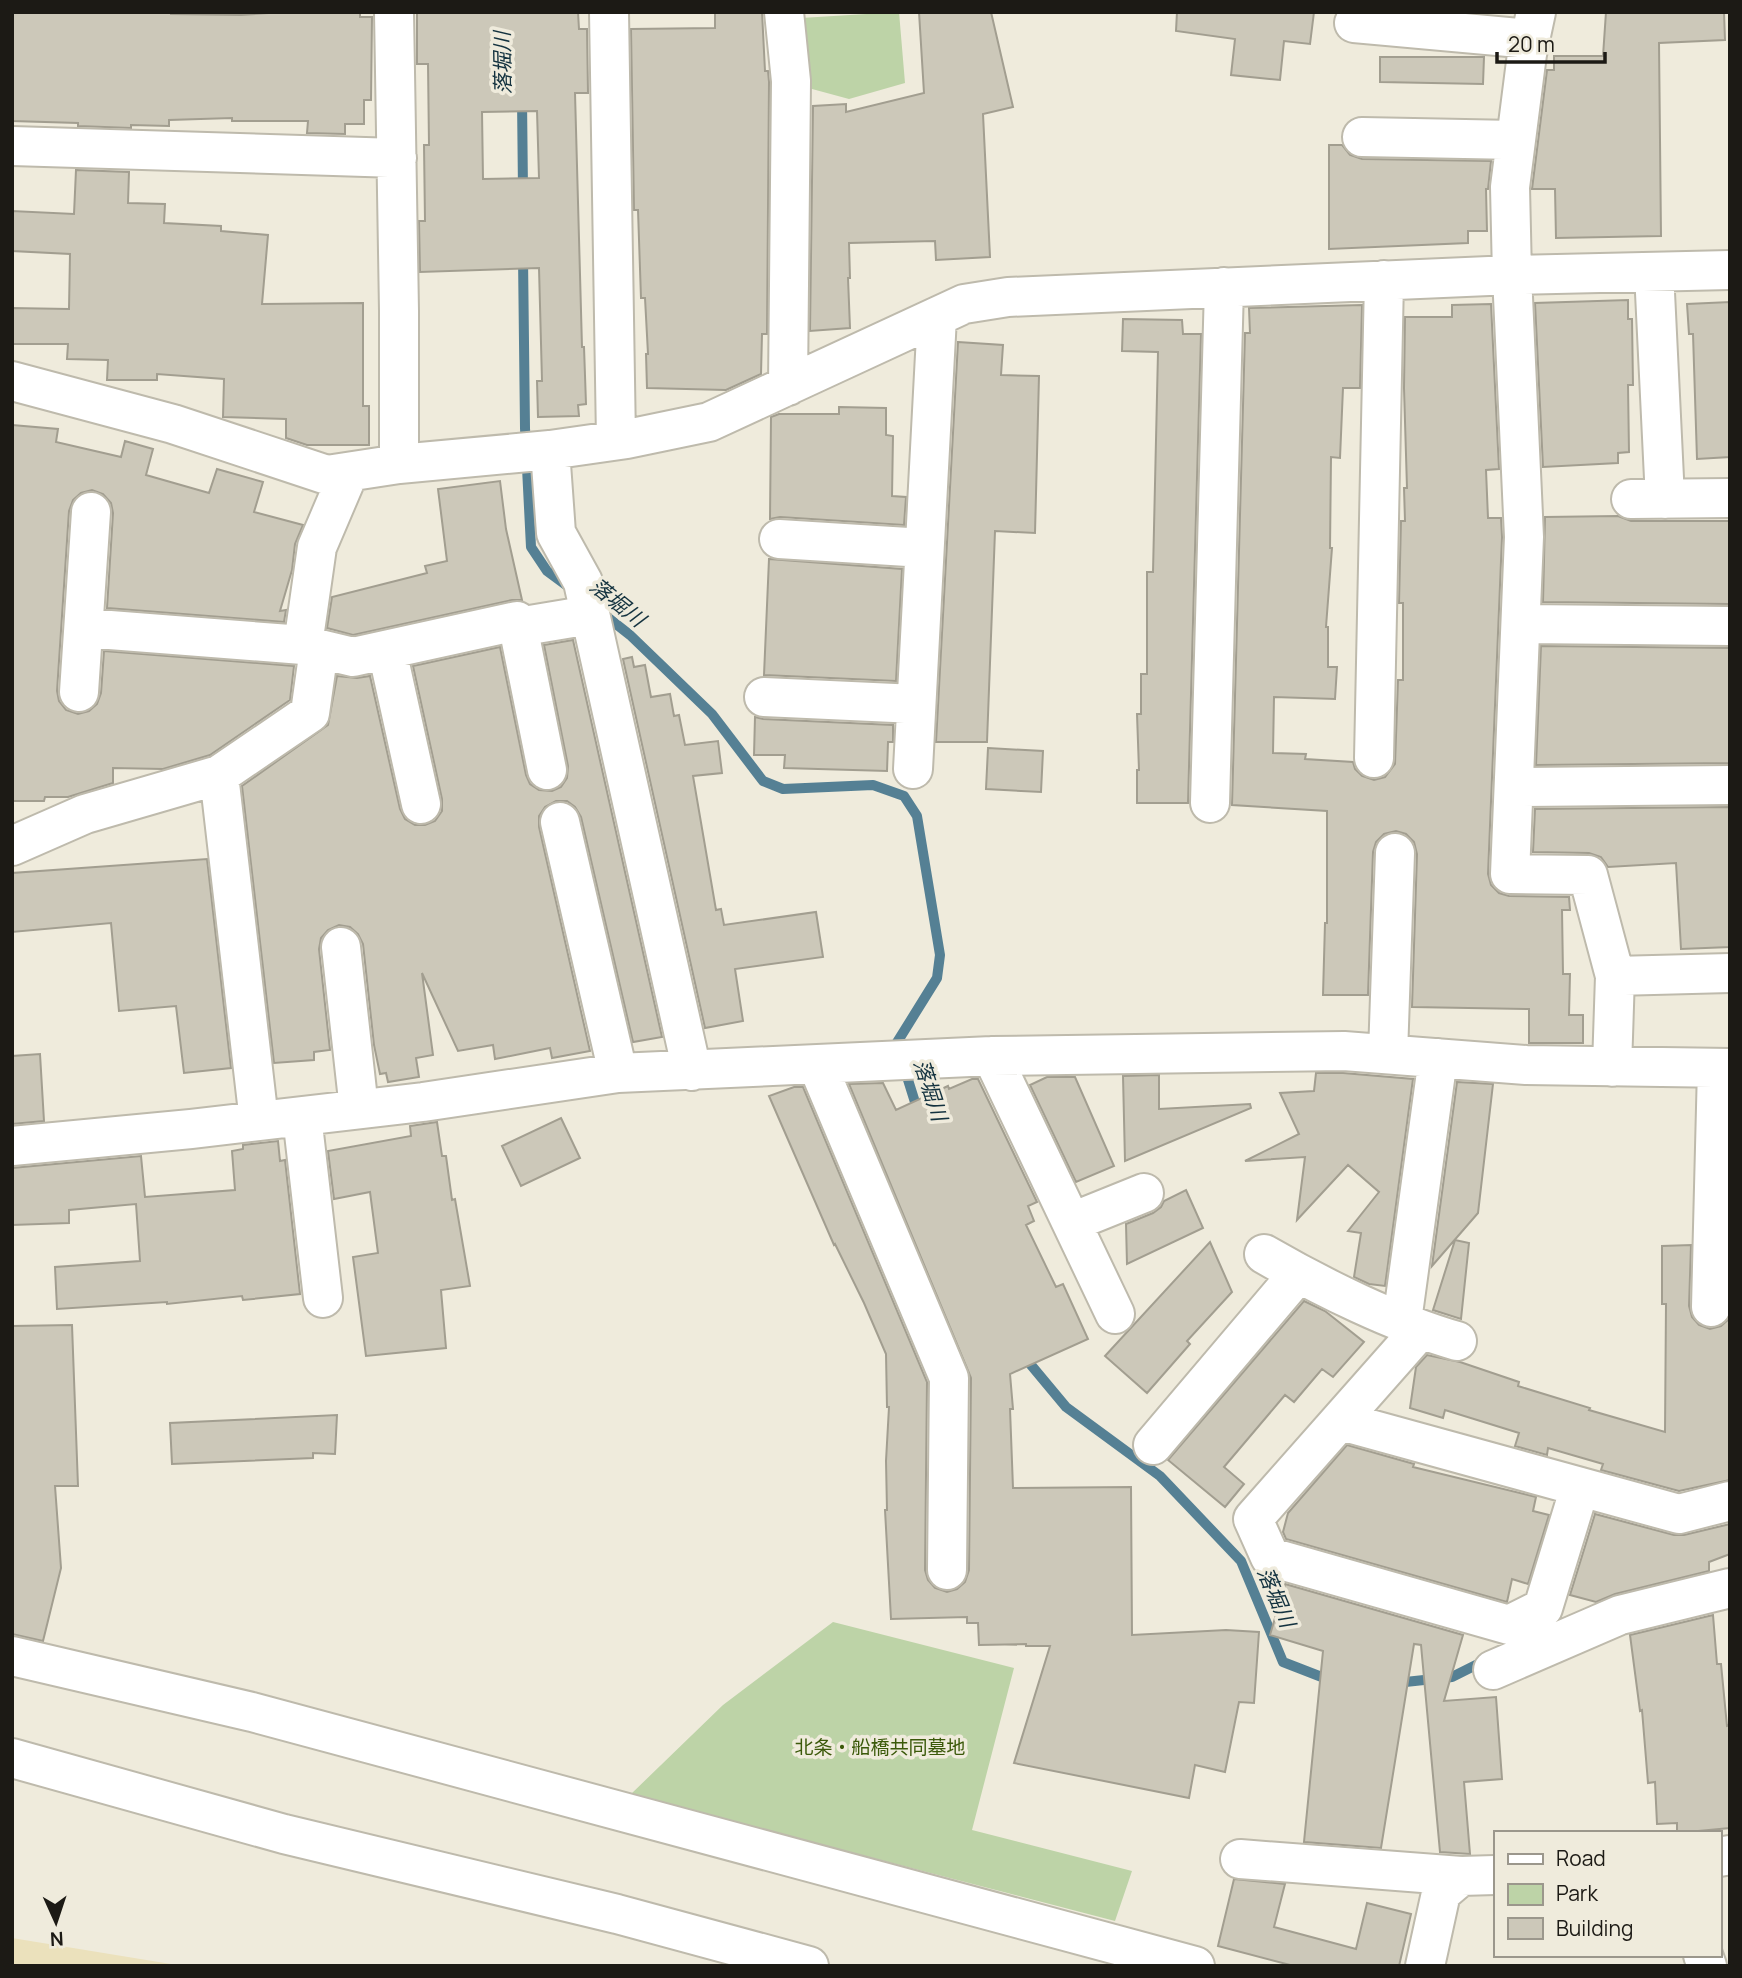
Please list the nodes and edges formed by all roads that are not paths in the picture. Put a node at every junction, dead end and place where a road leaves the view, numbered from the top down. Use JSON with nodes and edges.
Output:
{"nodes":[{"id":1,"x":394,"y":12,"type":"edge"},
{"id":2,"x":608,"y":12,"type":"edge"},
{"id":3,"x":784,"y":12,"type":"edge"},
{"id":4,"x":1354,"y":23,"type":"dead end"},
{"id":5,"x":1533,"y":26,"type":"edge"},
{"id":6,"x":1362,"y":137,"type":"dead end"},
{"id":7,"x":1516,"y":140,"type":"junction"},
{"id":8,"x":12,"y":146,"type":"edge"},
{"id":9,"x":397,"y":158,"type":"junction"},
{"id":10,"x":1730,"y":270,"type":"edge"},
{"id":11,"x":1654,"y":272,"type":"junction"},
{"id":12,"x":1512,"y":275,"type":"junction"},
{"id":13,"x":1384,"y":280,"type":"junction"},
{"id":14,"x":1224,"y":287,"type":"junction"},
{"id":15,"x":937,"y":317,"type":"junction"},
{"id":16,"x":12,"y":381,"type":"edge"},
{"id":17,"x":788,"y":386,"type":"junction"},
{"id":18,"x":616,"y":440,"type":"junction"},
{"id":19,"x":534,"y":451,"type":"junction"},
{"id":20,"x":400,"y":464,"type":"junction"},
{"id":21,"x":349,"y":472,"type":"junction"},
{"id":22,"x":1730,"y":498,"type":"edge"},
{"id":23,"x":91,"y":512,"type":"dead end"},
{"id":24,"x":779,"y":539,"type":"dead end"},
{"id":25,"x":924,"y":548,"type":"junction"},
{"id":26,"x":587,"y":602,"type":"junction"},
{"id":27,"x":1522,"y":624,"type":"junction"},
{"id":28,"x":1730,"y":626,"type":"edge"},
{"id":29,"x":518,"y":627,"type":"junction"},
{"id":30,"x":85,"y":628,"type":"junction"},
{"id":31,"x":311,"y":647,"type":"junction"},
{"id":32,"x":387,"y":650,"type":"junction"},
{"id":33,"x":79,"y":692,"type":"dead end"},
{"id":34,"x":764,"y":697,"type":"dead end"},
{"id":35,"x":916,"y":704,"type":"junction"},
{"id":36,"x":1374,"y":758,"type":"dead end"},
{"id":37,"x":912,"y":769,"type":"dead end"},
{"id":38,"x":547,"y":770,"type":"dead end"},
{"id":39,"x":219,"y":775,"type":"junction"},
{"id":40,"x":1730,"y":785,"type":"edge"},
{"id":41,"x":1516,"y":788,"type":"junction"},
{"id":42,"x":1210,"y":803,"type":"dead end"},
{"id":43,"x":421,"y":804,"type":"dead end"},
{"id":44,"x":560,"y":822,"type":"dead end"},
{"id":45,"x":12,"y":846,"type":"edge"},
{"id":46,"x":1395,"y":853,"type":"dead end"},
{"id":47,"x":341,"y":947,"type":"dead end"},
{"id":48,"x":1730,"y":972,"type":"edge"},
{"id":49,"x":1615,"y":976,"type":"junction"},
{"id":50,"x":1388,"y":1054,"type":"junction"},
{"id":51,"x":992,"y":1056,"type":"junction"},
{"id":52,"x":1438,"y":1058,"type":"junction"},
{"id":53,"x":817,"y":1064,"type":"junction"},
{"id":54,"x":1612,"y":1067,"type":"junction"},
{"id":55,"x":1723,"y":1068,"type":"edge"},
{"id":56,"x":692,"y":1071,"type":"junction"},
{"id":57,"x":618,"y":1073,"type":"junction"},
{"id":58,"x":359,"y":1109,"type":"junction"},
{"id":59,"x":302,"y":1116,"type":"junction"},
{"id":60,"x":259,"y":1121,"type":"junction"},
{"id":61,"x":12,"y":1146,"type":"edge"},
{"id":62,"x":1144,"y":1193,"type":"dead end"},
{"id":63,"x":1072,"y":1222,"type":"junction"},
{"id":64,"x":1264,"y":1254,"type":"dead end"},
{"id":65,"x":1298,"y":1274,"type":"junction"},
{"id":66,"x":323,"y":1297,"type":"dead end"},
{"id":67,"x":1711,"y":1307,"type":"dead end"},
{"id":68,"x":1115,"y":1314,"type":"dead end"},
{"id":69,"x":1411,"y":1326,"type":"junction"},
{"id":70,"x":1457,"y":1341,"type":"dead end"},
{"id":71,"x":1342,"y":1421,"type":"junction"},
{"id":72,"x":1153,"y":1445,"type":"dead end"},
{"id":73,"x":1580,"y":1487,"type":"junction"},
{"id":74,"x":1730,"y":1502,"type":"edge"},
{"id":75,"x":947,"y":1570,"type":"dead end"},
{"id":76,"x":1730,"y":1588,"type":"edge"},
{"id":77,"x":12,"y":1656,"type":"edge"},
{"id":78,"x":1493,"y":1670,"type":"dead end"},
{"id":79,"x":12,"y":1758,"type":"edge"},
{"id":80,"x":1240,"y":1859,"type":"dead end"},
{"id":81,"x":1478,"y":1876,"type":"edge"},
{"id":82,"x":809,"y":1966,"type":"edge"},
{"id":83,"x":1195,"y":1966,"type":"edge"},
{"id":84,"x":1425,"y":1966,"type":"edge"}],
"edges":[{"from":1,"to":9,"type":"street"},
{"from":2,"to":18,"type":"street"},
{"from":3,"to":17,"type":"street"},
{"from":4,"to":5,"type":"street"},
{"from":5,"to":7,"type":"street"},
{"from":6,"to":7,"type":"street"},
{"from":7,"to":12,"type":"street"},
{"from":8,"to":9,"type":"street"},
{"from":9,"to":20,"type":"street"},
{"from":10,"to":11,"type":"street"},
{"from":11,"to":12,"type":"street"},
{"from":11,"to":22,"type":"street"},
{"from":12,"to":13,"type":"street"},
{"from":12,"to":27,"type":"street"},
{"from":13,"to":14,"type":"street"},
{"from":13,"to":36,"type":"street"},
{"from":14,"to":15,"type":"street"},
{"from":14,"to":42,"type":"street"},
{"from":15,"to":17,"type":"street"},
{"from":15,"to":25,"type":"street"},
{"from":16,"to":21,"type":"street"},
{"from":17,"to":18,"type":"street"},
{"from":18,"to":19,"type":"street"},
{"from":19,"to":20,"type":"street"},
{"from":19,"to":26,"type":"street"},
{"from":20,"to":21,"type":"street"},
{"from":21,"to":31,"type":"street"},
{"from":23,"to":30,"type":"street"},
{"from":24,"to":25,"type":"street"},
{"from":25,"to":35,"type":"street"},
{"from":26,"to":29,"type":"street"},
{"from":26,"to":56,"type":"street"},
{"from":27,"to":28,"type":"street"},
{"from":27,"to":41,"type":"street"},
{"from":29,"to":32,"type":"street"},
{"from":29,"to":38,"type":"street"},
{"from":30,"to":31,"type":"street"},
{"from":30,"to":33,"type":"street"},
{"from":31,"to":32,"type":"street"},
{"from":31,"to":39,"type":"street"},
{"from":32,"to":43,"type":"street"},
{"from":34,"to":35,"type":"street"},
{"from":35,"to":37,"type":"street"},
{"from":39,"to":45,"type":"street"},
{"from":39,"to":60,"type":"street"},
{"from":40,"to":41,"type":"street"},
{"from":41,"to":49,"type":"street"},
{"from":44,"to":57,"type":"street"},
{"from":46,"to":50,"type":"street"},
{"from":47,"to":58,"type":"street"},
{"from":48,"to":49,"type":"street"},
{"from":49,"to":54,"type":"street"},
{"from":50,"to":51,"type":"street"},
{"from":50,"to":52,"type":"street"},
{"from":51,"to":53,"type":"street"},
{"from":51,"to":63,"type":"street"},
{"from":52,"to":54,"type":"street"},
{"from":52,"to":69,"type":"street"},
{"from":53,"to":56,"type":"street"},
{"from":53,"to":75,"type":"street"},
{"from":54,"to":55,"type":"street"},
{"from":55,"to":67,"type":"street"},
{"from":56,"to":57,"type":"street"},
{"from":57,"to":58,"type":"street"},
{"from":58,"to":59,"type":"street"},
{"from":59,"to":60,"type":"street"},
{"from":59,"to":66,"type":"street"},
{"from":60,"to":61,"type":"street"},
{"from":62,"to":63,"type":"street"},
{"from":63,"to":68,"type":"street"},
{"from":64,"to":65,"type":"street"},
{"from":65,"to":69,"type":"street"},
{"from":65,"to":72,"type":"street"},
{"from":69,"to":70,"type":"street"},
{"from":69,"to":71,"type":"street"},
{"from":71,"to":73,"type":"street"},
{"from":71,"to":73,"type":"street"},
{"from":73,"to":74,"type":"street"},
{"from":76,"to":78,"type":"street"},
{"from":77,"to":83,"type":"street"},
{"from":79,"to":82,"type":"street"},
{"from":80,"to":81,"type":"street"},
{"from":81,"to":84,"type":"street"}]}
